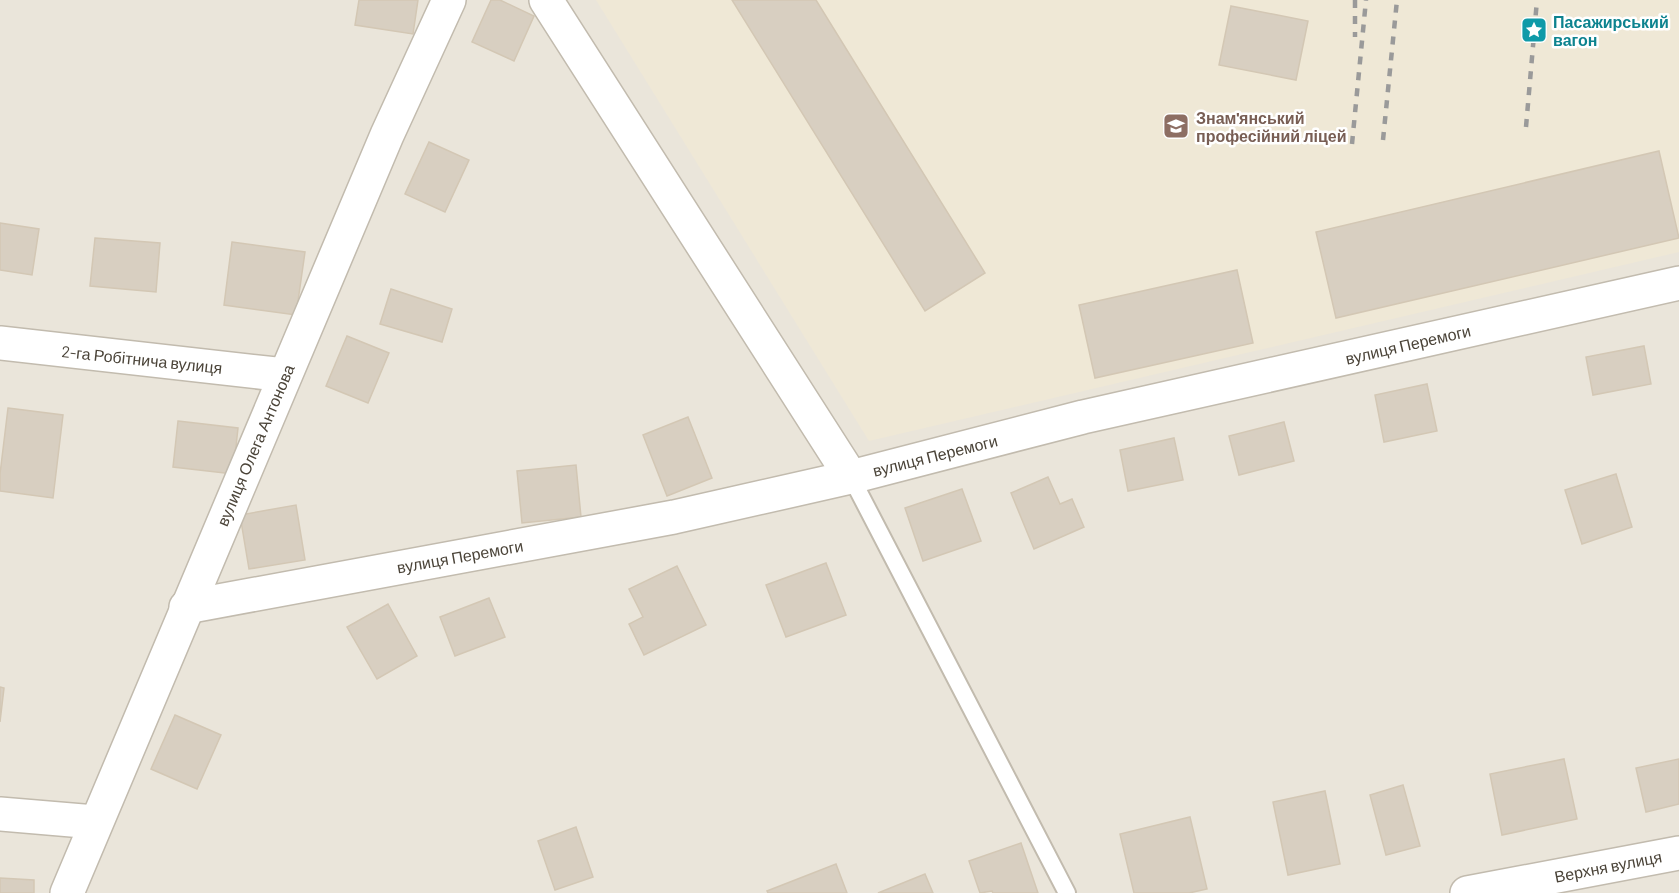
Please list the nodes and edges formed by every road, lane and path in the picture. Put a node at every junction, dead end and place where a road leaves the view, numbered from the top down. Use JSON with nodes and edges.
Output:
{"nodes":[{"id":1,"x":449,"y":0,"type":"edge"},
{"id":2,"x":546,"y":0,"type":"edge"},
{"id":3,"x":1679,"y":283,"type":"edge"},
{"id":4,"x":0,"y":343,"type":"edge"},
{"id":5,"x":285,"y":375,"type":"junction"},
{"id":6,"x":851,"y":477,"type":"junction"},
{"id":7,"x":186,"y":607,"type":"junction"},
{"id":8,"x":0,"y":814,"type":"edge"},
{"id":9,"x":95,"y":822,"type":"junction"},
{"id":10,"x":1679,"y":853,"type":"edge"},
{"id":11,"x":67,"y":893,"type":"edge"},
{"id":12,"x":1067,"y":893,"type":"edge"},
{"id":13,"x":1467,"y":893,"type":"edge"}],
"edges":[{"from":1,"to":5,"type":"street","name":"вулиця Олега Антонова"},
{"from":2,"to":6,"type":"street"},
{"from":3,"to":6,"type":"street","name":"вулиця Перемоги"},
{"from":4,"to":5,"type":"street","name":"2-га Робітнича вулиця"},
{"from":5,"to":7,"type":"street","name":"вулиця Олега Антонова"},
{"from":6,"to":7,"type":"street","name":"вулиця Перемоги"},
{"from":6,"to":12,"type":"lane"},
{"from":7,"to":9,"type":"street","name":"вулиця Олега Антонова"},
{"from":8,"to":9,"type":"street"},
{"from":9,"to":11,"type":"street","name":"вулиця Олега Антонова"},
{"from":10,"to":13,"type":"street","name":"Верхня вулиця"}]}
